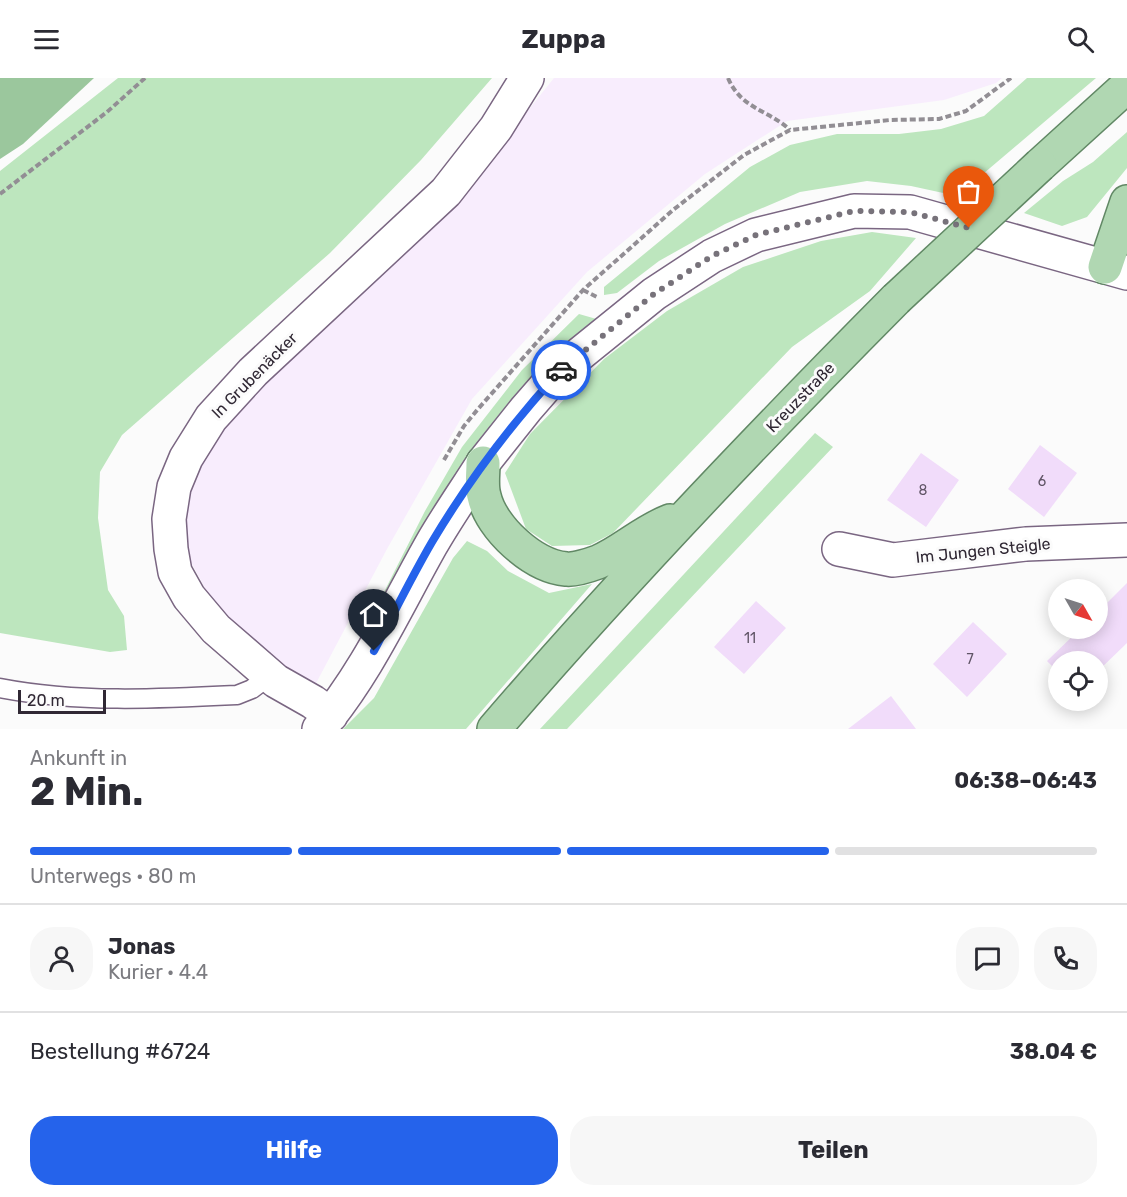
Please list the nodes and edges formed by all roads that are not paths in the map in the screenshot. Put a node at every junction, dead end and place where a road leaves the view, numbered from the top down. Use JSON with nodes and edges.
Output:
{"nodes":[{"id":1,"x":527,"y":78,"type":"edge"},
{"id":2,"x":1127,"y":86,"type":"edge"},
{"id":3,"x":1127,"y":202,"type":"edge"},
{"id":4,"x":1116,"y":270,"type":"edge"},
{"id":5,"x":483,"y":463,"type":"junction"},
{"id":6,"x":688,"y":513,"type":"junction"},
{"id":7,"x":1127,"y":540,"type":"edge"},
{"id":8,"x":839,"y":549,"type":"dead end"},
{"id":9,"x":269,"y":676,"type":"junction"},
{"id":10,"x":0,"y":688,"type":"edge"},
{"id":11,"x":325,"y":722,"type":"edge"},
{"id":12,"x":494,"y":729,"type":"edge"}],
"edges":[{"from":1,"to":9,"type":"street","name":"In Grubenäcker"},
{"from":2,"to":6,"type":"main road","name":"Kreuzstraße","bridge":true},
{"from":3,"to":4,"type":"main road"},
{"from":4,"to":5,"type":"street"},
{"from":5,"to":6,"type":"main road"},
{"from":5,"to":11,"type":"street"},
{"from":6,"to":12,"type":"main road","name":"Kreuzstraße"},
{"from":7,"to":8,"type":"street","name":"Im Jungen Steigle"},
{"from":9,"to":10,"type":"lane"},
{"from":9,"to":11,"type":"street","name":"In Grubenäcker"}]}
